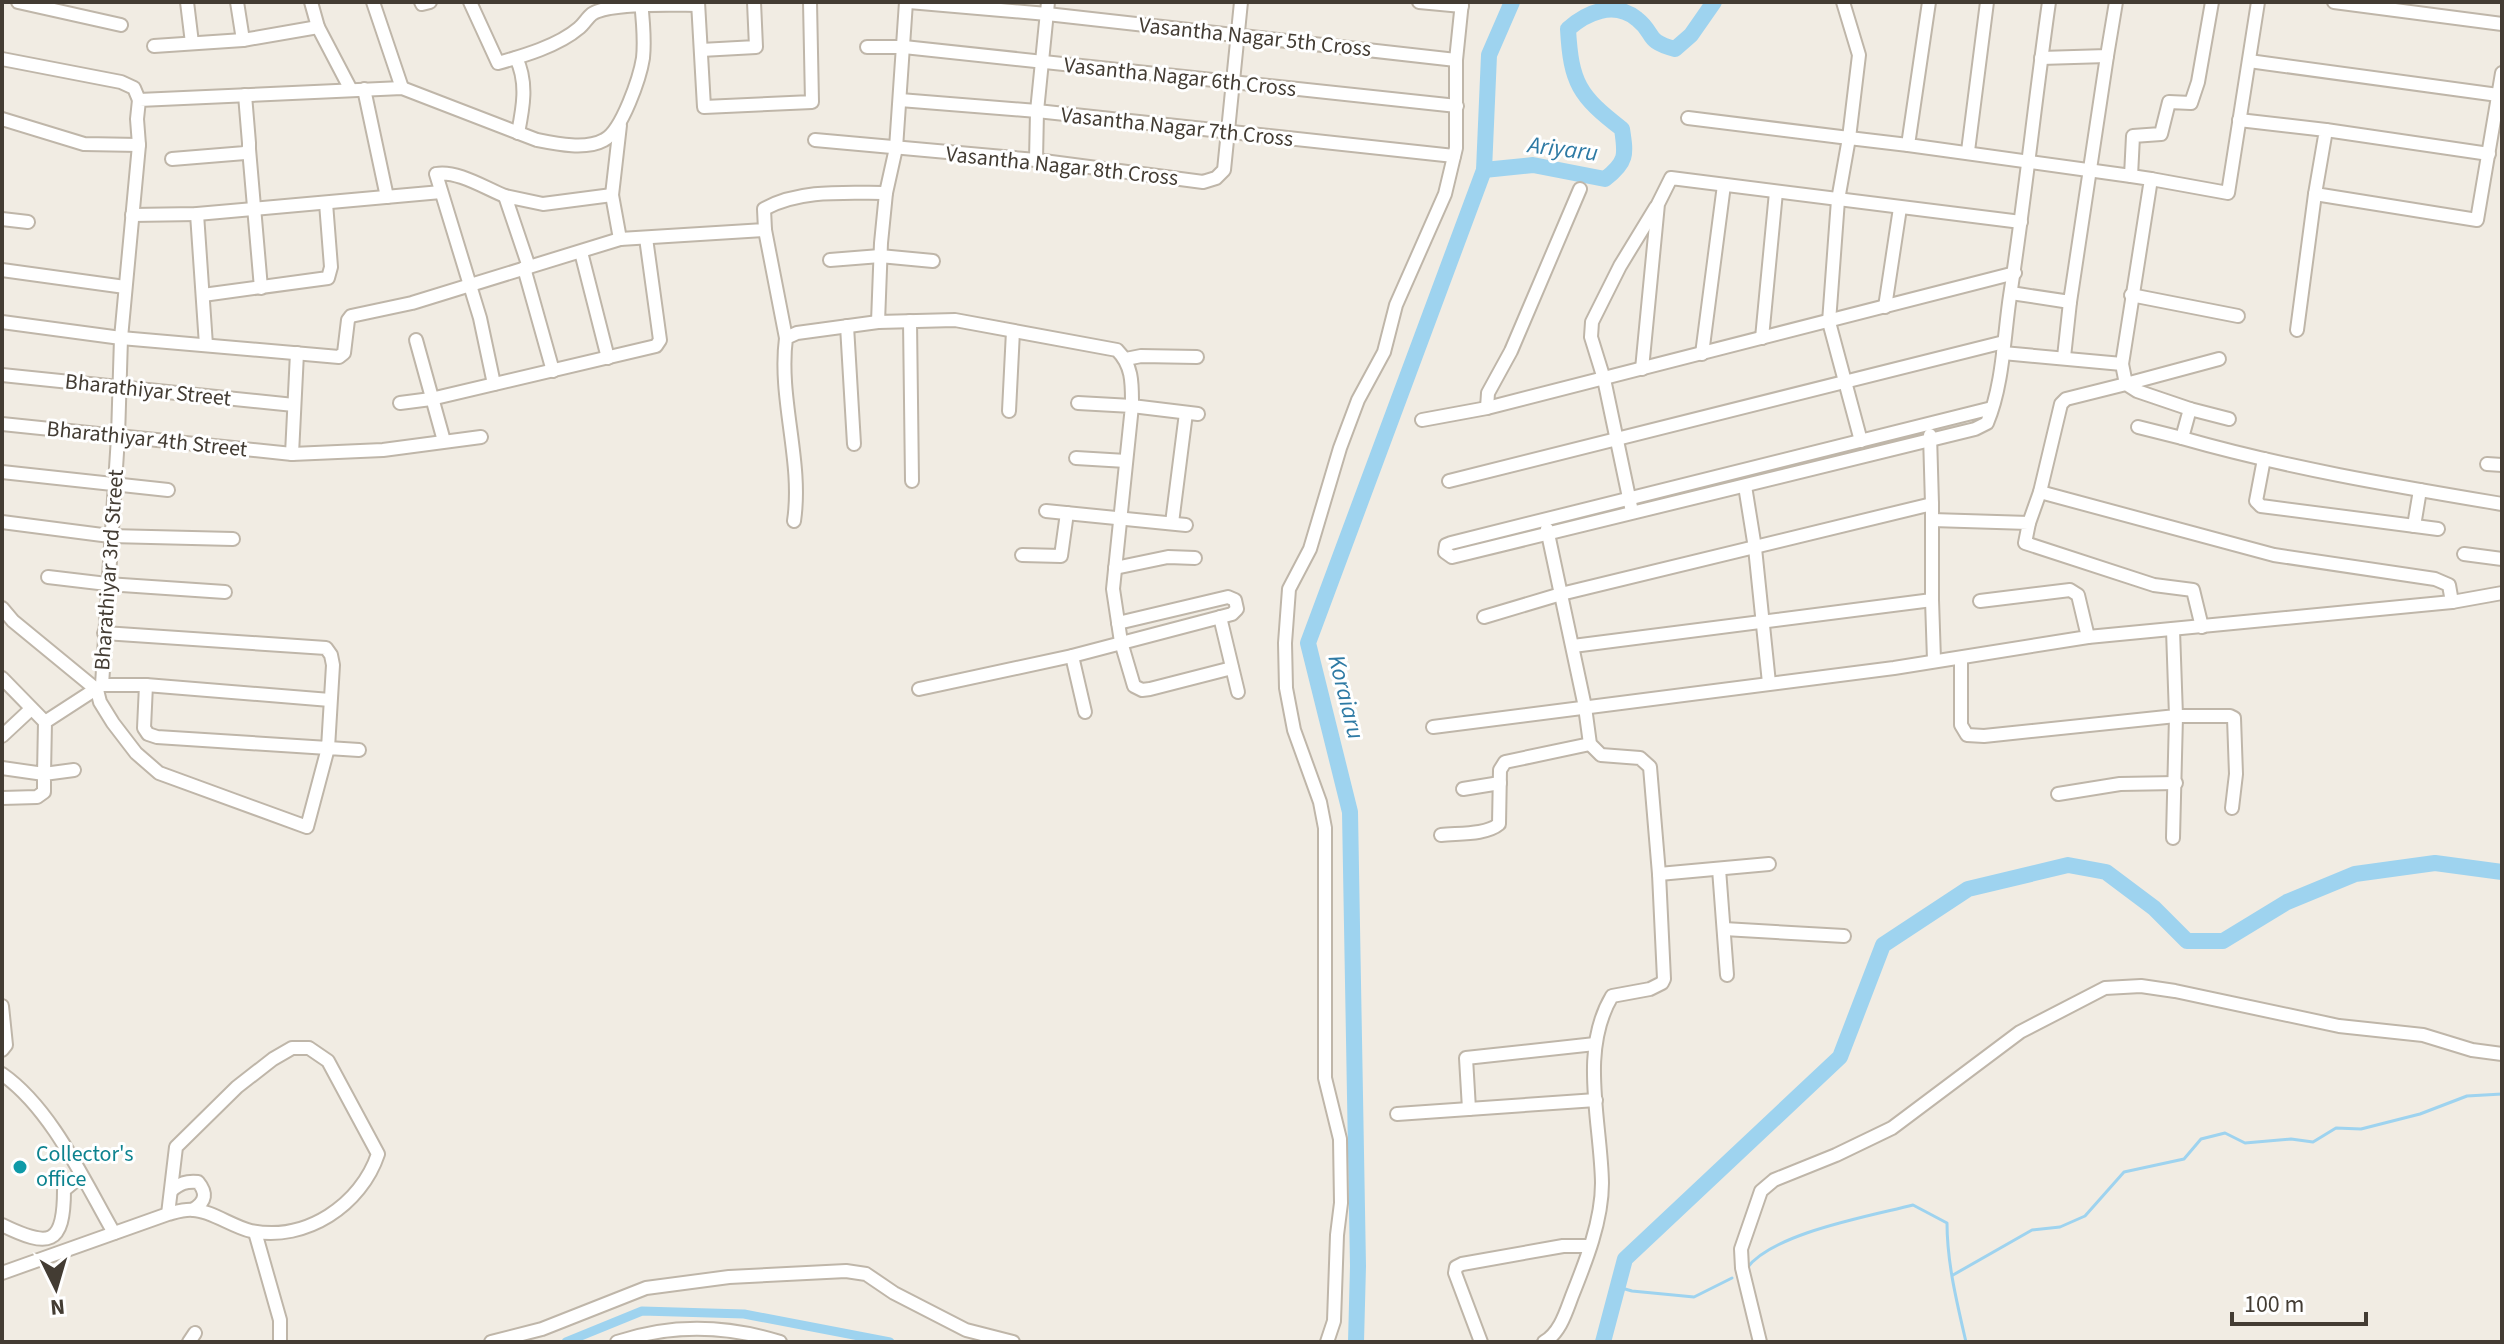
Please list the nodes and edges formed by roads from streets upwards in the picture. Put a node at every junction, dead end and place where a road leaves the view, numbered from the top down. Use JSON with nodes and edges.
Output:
{"nodes":[{"id":1,"x":18,"y":2,"type":"edge"},
{"id":2,"x":187,"y":2,"type":"edge"},
{"id":3,"x":237,"y":2,"type":"edge"},
{"id":4,"x":311,"y":2,"type":"edge"},
{"id":5,"x":373,"y":2,"type":"edge"},
{"id":6,"x":421,"y":2,"type":"edge"},
{"id":7,"x":430,"y":2,"type":"edge"},
{"id":8,"x":470,"y":2,"type":"edge"},
{"id":9,"x":754,"y":2,"type":"edge"},
{"id":10,"x":810,"y":2,"type":"edge"},
{"id":11,"x":908,"y":2,"type":"edge"},
{"id":12,"x":1241,"y":2,"type":"edge"},
{"id":13,"x":1419,"y":2,"type":"edge"},
{"id":14,"x":1843,"y":2,"type":"edge"},
{"id":15,"x":1929,"y":2,"type":"edge"},
{"id":16,"x":1987,"y":2,"type":"edge"},
{"id":17,"x":2046,"y":2,"type":"edge"},
{"id":18,"x":2116,"y":2,"type":"edge"},
{"id":19,"x":2212,"y":2,"type":"edge"},
{"id":20,"x":2258,"y":2,"type":"edge"},
{"id":21,"x":2334,"y":2,"type":"edge"},
{"id":22,"x":641,"y":4,"type":"edge"},
{"id":23,"x":698,"y":4,"type":"edge"},
{"id":24,"x":1462,"y":4,"type":"edge"},
{"id":25,"x":1047,"y":8,"type":"edge"},
{"id":26,"x":2502,"y":24,"type":"edge"},
{"id":27,"x":121,"y":25,"type":"dead end"},
{"id":28,"x":318,"y":27,"type":"junction"},
{"id":29,"x":1238,"y":35,"type":"junction"},
{"id":30,"x":243,"y":40,"type":"junction"},
{"id":31,"x":192,"y":43,"type":"junction"},
{"id":32,"x":154,"y":46,"type":"dead end"},
{"id":33,"x":867,"y":47,"type":"dead end"},
{"id":34,"x":904,"y":47,"type":"junction"},
{"id":35,"x":701,"y":50,"type":"junction"},
{"id":36,"x":2107,"y":56,"type":"junction"},
{"id":37,"x":516,"y":58,"type":"junction"},
{"id":38,"x":2041,"y":58,"type":"junction"},
{"id":39,"x":2,"y":59,"type":"edge"},
{"id":40,"x":1456,"y":60,"type":"junction"},
{"id":41,"x":2249,"y":61,"type":"junction"},
{"id":42,"x":1042,"y":63,"type":"junction"},
{"id":43,"x":2502,"y":73,"type":"edge"},
{"id":44,"x":1234,"y":82,"type":"junction"},
{"id":45,"x":402,"y":88,"type":"junction"},
{"id":46,"x":357,"y":90,"type":"junction"},
{"id":47,"x":245,"y":95,"type":"junction"},
{"id":48,"x":2498,"y":95,"type":"junction"},
{"id":49,"x":139,"y":100,"type":"junction"},
{"id":50,"x":900,"y":100,"type":"junction"},
{"id":51,"x":1457,"y":106,"type":"junction"},
{"id":52,"x":1037,"y":111,"type":"junction"},
{"id":53,"x":1688,"y":118,"type":"dead end"},
{"id":54,"x":2,"y":119,"type":"edge"},
{"id":55,"x":2239,"y":120,"type":"junction"},
{"id":56,"x":620,"y":125,"type":"junction"},
{"id":57,"x":2326,"y":130,"type":"junction"},
{"id":58,"x":518,"y":133,"type":"junction"},
{"id":59,"x":1229,"y":133,"type":"junction"},
{"id":60,"x":1849,"y":138,"type":"junction"},
{"id":61,"x":815,"y":140,"type":"dead end"},
{"id":62,"x":139,"y":145,"type":"junction"},
{"id":63,"x":1908,"y":145,"type":"junction"},
{"id":64,"x":896,"y":148,"type":"junction"},
{"id":65,"x":249,"y":149,"type":"junction"},
{"id":66,"x":1968,"y":151,"type":"junction"},
{"id":67,"x":2489,"y":154,"type":"junction"},
{"id":68,"x":1454,"y":156,"type":"junction"},
{"id":69,"x":172,"y":159,"type":"dead end"},
{"id":70,"x":1036,"y":160,"type":"junction"},
{"id":71,"x":2029,"y":160,"type":"junction"},
{"id":72,"x":2090,"y":169,"type":"junction"},
{"id":73,"x":2131,"y":176,"type":"junction"},
{"id":74,"x":2151,"y":179,"type":"junction"},
{"id":75,"x":1724,"y":185,"type":"junction"},
{"id":76,"x":1580,"y":189,"type":"dead end"},
{"id":77,"x":441,"y":192,"type":"junction"},
{"id":78,"x":1776,"y":192,"type":"junction"},
{"id":79,"x":886,"y":193,"type":"junction"},
{"id":80,"x":2315,"y":194,"type":"junction"},
{"id":81,"x":612,"y":195,"type":"junction"},
{"id":82,"x":505,"y":196,"type":"junction"},
{"id":83,"x":387,"y":197,"type":"junction"},
{"id":84,"x":1838,"y":200,"type":"junction"},
{"id":85,"x":326,"y":203,"type":"junction"},
{"id":86,"x":1658,"y":204,"type":"junction"},
{"id":87,"x":1900,"y":208,"type":"junction"},
{"id":88,"x":255,"y":209,"type":"junction"},
{"id":89,"x":197,"y":214,"type":"junction"},
{"id":90,"x":132,"y":215,"type":"junction"},
{"id":91,"x":2,"y":219,"type":"edge"},
{"id":92,"x":28,"y":222,"type":"dead end"},
{"id":93,"x":2021,"y":222,"type":"junction"},
{"id":94,"x":765,"y":230,"type":"junction"},
{"id":95,"x":646,"y":238,"type":"junction"},
{"id":96,"x":620,"y":239,"type":"junction"},
{"id":97,"x":581,"y":252,"type":"junction"},
{"id":98,"x":880,"y":256,"type":"junction"},
{"id":99,"x":830,"y":260,"type":"dead end"},
{"id":100,"x":933,"y":261,"type":"dead end"},
{"id":101,"x":526,"y":268,"type":"junction"},
{"id":102,"x":2,"y":270,"type":"edge"},
{"id":103,"x":2015,"y":273,"type":"junction"},
{"id":104,"x":471,"y":285,"type":"junction"},
{"id":105,"x":125,"y":287,"type":"junction"},
{"id":106,"x":261,"y":288,"type":"junction"},
{"id":107,"x":2011,"y":293,"type":"junction"},
{"id":108,"x":203,"y":295,"type":"junction"},
{"id":109,"x":2131,"y":295,"type":"junction"},
{"id":110,"x":2070,"y":302,"type":"junction"},
{"id":111,"x":1885,"y":307,"type":"junction"},
{"id":112,"x":2238,"y":316,"type":"dead end"},
{"id":113,"x":910,"y":321,"type":"junction"},
{"id":114,"x":2,"y":322,"type":"edge"},
{"id":115,"x":878,"y":322,"type":"junction"},
{"id":116,"x":1829,"y":322,"type":"junction"},
{"id":117,"x":847,"y":326,"type":"junction"},
{"id":118,"x":2297,"y":330,"type":"dead end"},
{"id":119,"x":1013,"y":331,"type":"junction"},
{"id":120,"x":121,"y":338,"type":"junction"},
{"id":121,"x":786,"y":338,"type":"junction"},
{"id":122,"x":1762,"y":338,"type":"junction"},
{"id":123,"x":416,"y":340,"type":"dead end"},
{"id":124,"x":206,"y":345,"type":"junction"},
{"id":125,"x":2003,"y":347,"type":"junction"},
{"id":126,"x":297,"y":353,"type":"junction"},
{"id":127,"x":1702,"y":354,"type":"junction"},
{"id":128,"x":1197,"y":357,"type":"dead end"},
{"id":129,"x":2064,"y":357,"type":"junction"},
{"id":130,"x":608,"y":358,"type":"junction"},
{"id":131,"x":1126,"y":359,"type":"junction"},
{"id":132,"x":2219,"y":359,"type":"dead end"},
{"id":133,"x":2122,"y":364,"type":"junction"},
{"id":134,"x":1642,"y":369,"type":"junction"},
{"id":135,"x":553,"y":371,"type":"junction"},
{"id":136,"x":2,"y":374,"type":"edge"},
{"id":137,"x":1604,"y":379,"type":"junction"},
{"id":138,"x":1845,"y":381,"type":"junction"},
{"id":139,"x":494,"y":384,"type":"junction"},
{"id":140,"x":2126,"y":384,"type":"junction"},
{"id":141,"x":120,"y":388,"type":"junction"},
{"id":142,"x":431,"y":399,"type":"junction"},
{"id":143,"x":400,"y":403,"type":"dead end"},
{"id":144,"x":1078,"y":403,"type":"dead end"},
{"id":145,"x":294,"y":405,"type":"junction"},
{"id":146,"x":1132,"y":406,"type":"junction"},
{"id":147,"x":1487,"y":408,"type":"junction"},
{"id":148,"x":1992,"y":408,"type":"junction"},
{"id":149,"x":2190,"y":409,"type":"junction"},
{"id":150,"x":1009,"y":411,"type":"dead end"},
{"id":151,"x":2229,"y":419,"type":"dead end"},
{"id":152,"x":1422,"y":420,"type":"dead end"},
{"id":153,"x":2,"y":424,"type":"edge"},
{"id":154,"x":1930,"y":424,"type":"junction"},
{"id":155,"x":2138,"y":427,"type":"dead end"},
{"id":156,"x":118,"y":437,"type":"junction"},
{"id":157,"x":481,"y":437,"type":"dead end"},
{"id":158,"x":1616,"y":438,"type":"junction"},
{"id":159,"x":2182,"y":438,"type":"junction"},
{"id":160,"x":1930,"y":440,"type":"junction"},
{"id":161,"x":444,"y":441,"type":"junction"},
{"id":162,"x":1861,"y":441,"type":"junction"},
{"id":163,"x":854,"y":444,"type":"dead end"},
{"id":164,"x":292,"y":454,"type":"junction"},
{"id":165,"x":1076,"y":458,"type":"dead end"},
{"id":166,"x":2264,"y":459,"type":"junction"},
{"id":167,"x":1126,"y":461,"type":"junction"},
{"id":168,"x":2487,"y":464,"type":"dead end"},
{"id":169,"x":2502,"y":465,"type":"edge"},
{"id":170,"x":2,"y":472,"type":"edge"},
{"id":171,"x":912,"y":481,"type":"dead end"},
{"id":172,"x":1449,"y":481,"type":"dead end"},
{"id":173,"x":115,"y":485,"type":"junction"},
{"id":174,"x":1745,"y":486,"type":"junction"},
{"id":175,"x":168,"y":490,"type":"dead end"},
{"id":176,"x":2420,"y":490,"type":"junction"},
{"id":177,"x":2040,"y":492,"type":"junction"},
{"id":178,"x":1629,"y":500,"type":"junction"},
{"id":179,"x":1932,"y":504,"type":"junction"},
{"id":180,"x":2502,"y":504,"type":"edge"},
{"id":181,"x":1046,"y":511,"type":"dead end"},
{"id":182,"x":1067,"y":513,"type":"junction"},
{"id":183,"x":1633,"y":514,"type":"junction"},
{"id":184,"x":1120,"y":518,"type":"junction"},
{"id":185,"x":1545,"y":520,"type":"junction"},
{"id":186,"x":1932,"y":520,"type":"junction"},
{"id":187,"x":794,"y":521,"type":"dead end"},
{"id":188,"x":2,"y":522,"type":"edge"},
{"id":189,"x":1172,"y":523,"type":"junction"},
{"id":190,"x":2029,"y":523,"type":"junction"},
{"id":191,"x":1186,"y":525,"type":"dead end"},
{"id":192,"x":2414,"y":526,"type":"junction"},
{"id":193,"x":2438,"y":529,"type":"dead end"},
{"id":194,"x":1549,"y":535,"type":"junction"},
{"id":195,"x":110,"y":536,"type":"junction"},
{"id":196,"x":233,"y":539,"type":"dead end"},
{"id":197,"x":1755,"y":548,"type":"junction"},
{"id":198,"x":2464,"y":554,"type":"dead end"},
{"id":199,"x":1022,"y":555,"type":"dead end"},
{"id":200,"x":1195,"y":558,"type":"dead end"},
{"id":201,"x":2502,"y":559,"type":"edge"},
{"id":202,"x":1115,"y":568,"type":"junction"},
{"id":203,"x":48,"y":577,"type":"dead end"},
{"id":204,"x":107,"y":584,"type":"junction"},
{"id":205,"x":225,"y":592,"type":"dead end"},
{"id":206,"x":2502,"y":593,"type":"edge"},
{"id":207,"x":1561,"y":594,"type":"junction"},
{"id":208,"x":1932,"y":600,"type":"junction"},
{"id":209,"x":1980,"y":601,"type":"dead end"},
{"id":210,"x":2452,"y":602,"type":"junction"},
{"id":211,"x":2,"y":608,"type":"edge"},
{"id":212,"x":1220,"y":617,"type":"junction"},
{"id":213,"x":1484,"y":617,"type":"dead end"},
{"id":214,"x":1763,"y":620,"type":"junction"},
{"id":215,"x":1118,"y":623,"type":"junction"},
{"id":216,"x":2202,"y":627,"type":"junction"},
{"id":217,"x":2173,"y":630,"type":"junction"},
{"id":218,"x":104,"y":633,"type":"junction"},
{"id":219,"x":2088,"y":637,"type":"junction"},
{"id":220,"x":1121,"y":642,"type":"junction"},
{"id":221,"x":1573,"y":646,"type":"junction"},
{"id":222,"x":1072,"y":656,"type":"junction"},
{"id":223,"x":1961,"y":659,"type":"junction"},
{"id":224,"x":1934,"y":660,"type":"junction"},
{"id":225,"x":1232,"y":668,"type":"junction"},
{"id":226,"x":2,"y":678,"type":"edge"},
{"id":227,"x":1769,"y":683,"type":"junction"},
{"id":228,"x":146,"y":685,"type":"junction"},
{"id":229,"x":100,"y":687,"type":"junction"},
{"id":230,"x":12,"y":688,"type":"junction"},
{"id":231,"x":919,"y":689,"type":"dead end"},
{"id":232,"x":1238,"y":692,"type":"dead end"},
{"id":233,"x":2,"y":699,"type":"edge"},
{"id":234,"x":330,"y":700,"type":"junction"},
{"id":235,"x":1585,"y":707,"type":"junction"},
{"id":236,"x":31,"y":709,"type":"junction"},
{"id":237,"x":1085,"y":712,"type":"dead end"},
{"id":238,"x":2176,"y":716,"type":"junction"},
{"id":239,"x":45,"y":722,"type":"junction"},
{"id":240,"x":1433,"y":727,"type":"dead end"},
{"id":241,"x":148,"y":734,"type":"junction"},
{"id":242,"x":2,"y":736,"type":"edge"},
{"id":243,"x":1590,"y":744,"type":"junction"},
{"id":244,"x":131,"y":746,"type":"junction"},
{"id":245,"x":328,"y":748,"type":"junction"},
{"id":246,"x":359,"y":750,"type":"dead end"},
{"id":247,"x":2,"y":768,"type":"edge"},
{"id":248,"x":74,"y":770,"type":"dead end"},
{"id":249,"x":44,"y":774,"type":"junction"},
{"id":250,"x":1500,"y":783,"type":"junction"},
{"id":251,"x":2176,"y":783,"type":"junction"},
{"id":252,"x":1463,"y":789,"type":"dead end"},
{"id":253,"x":2058,"y":794,"type":"dead end"},
{"id":254,"x":2,"y":798,"type":"edge"},
{"id":255,"x":2232,"y":808,"type":"dead end"},
{"id":256,"x":1441,"y":835,"type":"dead end"},
{"id":257,"x":2173,"y":838,"type":"dead end"},
{"id":258,"x":1769,"y":864,"type":"dead end"},
{"id":259,"x":1719,"y":869,"type":"junction"},
{"id":260,"x":1659,"y":874,"type":"junction"},
{"id":261,"x":1724,"y":929,"type":"junction"},
{"id":262,"x":1844,"y":936,"type":"dead end"},
{"id":263,"x":1727,"y":975,"type":"dead end"},
{"id":264,"x":2,"y":1006,"type":"edge"},
{"id":265,"x":1595,"y":1044,"type":"junction"},
{"id":266,"x":2,"y":1050,"type":"edge"},
{"id":267,"x":2502,"y":1054,"type":"edge"},
{"id":268,"x":2,"y":1074,"type":"edge"},
{"id":269,"x":1596,"y":1100,"type":"junction"},
{"id":270,"x":1469,"y":1109,"type":"junction"},
{"id":271,"x":1397,"y":1114,"type":"dead end"},
{"id":272,"x":81,"y":1176,"type":"junction"},
{"id":273,"x":171,"y":1191,"type":"junction"},
{"id":274,"x":194,"y":1209,"type":"junction"},
{"id":275,"x":168,"y":1214,"type":"junction"},
{"id":276,"x":2,"y":1225,"type":"edge"},
{"id":277,"x":255,"y":1232,"type":"junction"},
{"id":278,"x":114,"y":1233,"type":"junction"},
{"id":279,"x":1590,"y":1246,"type":"junction"},
{"id":280,"x":2,"y":1273,"type":"edge"},
{"id":281,"x":280,"y":1342,"type":"edge"},
{"id":282,"x":491,"y":1342,"type":"edge"},
{"id":283,"x":617,"y":1342,"type":"edge"},
{"id":284,"x":780,"y":1342,"type":"edge"},
{"id":285,"x":1013,"y":1342,"type":"edge"},
{"id":286,"x":1327,"y":1342,"type":"edge"},
{"id":287,"x":1481,"y":1342,"type":"edge"},
{"id":288,"x":1544,"y":1342,"type":"edge"},
{"id":289,"x":1760,"y":1342,"type":"edge"}],
"edges":[{"from":1,"to":27,"type":"street"},
{"from":2,"to":31,"type":"street"},
{"from":3,"to":30,"type":"street"},
{"from":4,"to":28,"type":"street"},
{"from":5,"to":45,"type":"street"},
{"from":6,"to":7,"type":"street"},
{"from":8,"to":37,"type":"street"},
{"from":9,"to":35,"type":"street"},
{"from":10,"to":35,"type":"street"},
{"from":11,"to":25,"type":"street","name":"Vasantha Nagar 5th Cross"},
{"from":11,"to":34,"type":"street"},
{"from":12,"to":29,"type":"street"},
{"from":13,"to":24,"type":"street"},
{"from":14,"to":60,"type":"street"},
{"from":15,"to":63,"type":"street"},
{"from":16,"to":66,"type":"street"},
{"from":17,"to":38,"type":"street"},
{"from":18,"to":36,"type":"street"},
{"from":19,"to":73,"type":"street"},
{"from":20,"to":41,"type":"street"},
{"from":21,"to":26,"type":"street"},
{"from":22,"to":23,"type":"street"},
{"from":22,"to":37,"type":"street"},
{"from":22,"to":56,"type":"street"},
{"from":23,"to":35,"type":"street"},
{"from":24,"to":40,"type":"street"},
{"from":25,"to":29,"type":"street","name":"Vasantha Nagar 5th Cross"},
{"from":25,"to":42,"type":"street"},
{"from":28,"to":30,"type":"street"},
{"from":28,"to":46,"type":"street"},
{"from":29,"to":40,"type":"street","name":"Vasantha Nagar 5th Cross"},
{"from":29,"to":44,"type":"street"},
{"from":30,"to":31,"type":"street"},
{"from":31,"to":32,"type":"street"},
{"from":33,"to":34,"type":"street","name":"Vasantha Nagar 6th Cross"},
{"from":34,"to":42,"type":"street","name":"Vasantha Nagar 6th Cross"},
{"from":34,"to":50,"type":"street"},
{"from":36,"to":38,"type":"street"},
{"from":36,"to":72,"type":"street"},
{"from":37,"to":58,"type":"street"},
{"from":38,"to":71,"type":"street"},
{"from":39,"to":49,"type":"street"},
{"from":40,"to":51,"type":"street"},
{"from":41,"to":48,"type":"street"},
{"from":41,"to":55,"type":"street"},
{"from":42,"to":44,"type":"street","name":"Vasantha Nagar 6th Cross"},
{"from":42,"to":52,"type":"street"},
{"from":43,"to":48,"type":"street"},
{"from":44,"to":51,"type":"street","name":"Vasantha Nagar 6th Cross"},
{"from":44,"to":59,"type":"street"},
{"from":45,"to":46,"type":"street"},
{"from":45,"to":58,"type":"street"},
{"from":46,"to":47,"type":"street"},
{"from":46,"to":83,"type":"street"},
{"from":47,"to":49,"type":"street"},
{"from":47,"to":65,"type":"street"},
{"from":48,"to":67,"type":"street"},
{"from":49,"to":62,"type":"street","name":"Bharathiyar 3rd Street"},
{"from":50,"to":52,"type":"street","name":"Vasantha Nagar 7th Cross"},
{"from":50,"to":64,"type":"street"},
{"from":51,"to":68,"type":"street"},
{"from":52,"to":59,"type":"street","name":"Vasantha Nagar 7th Cross"},
{"from":52,"to":70,"type":"street"},
{"from":53,"to":60,"type":"street"},
{"from":54,"to":62,"type":"street"},
{"from":55,"to":57,"type":"street"},
{"from":55,"to":74,"type":"street"},
{"from":56,"to":58,"type":"street"},
{"from":56,"to":81,"type":"street"},
{"from":57,"to":67,"type":"street"},
{"from":57,"to":80,"type":"street"},
{"from":59,"to":68,"type":"street","name":"Vasantha Nagar 7th Cross"},
{"from":59,"to":70,"type":"street","name":"Vasantha Nagar 8th Cross"},
{"from":60,"to":63,"type":"street"},
{"from":60,"to":84,"type":"street"},
{"from":61,"to":64,"type":"street","name":"Vasantha Nagar 8th Cross"},
{"from":62,"to":90,"type":"street","name":"Bharathiyar 3rd Street"},
{"from":63,"to":66,"type":"street"},
{"from":64,"to":70,"type":"street","name":"Vasantha Nagar 8th Cross"},
{"from":64,"to":79,"type":"street"},
{"from":65,"to":69,"type":"street"},
{"from":65,"to":88,"type":"street"},
{"from":66,"to":71,"type":"street"},
{"from":67,"to":80,"type":"street"},
{"from":68,"to":286,"type":"street"},
{"from":71,"to":72,"type":"street"},
{"from":71,"to":93,"type":"street"},
{"from":72,"to":73,"type":"street"},
{"from":72,"to":110,"type":"street"},
{"from":73,"to":74,"type":"street"},
{"from":74,"to":109,"type":"street"},
{"from":75,"to":78,"type":"street"},
{"from":75,"to":86,"type":"street"},
{"from":75,"to":127,"type":"street"},
{"from":76,"to":147,"type":"street"},
{"from":77,"to":82,"type":"street"},
{"from":77,"to":83,"type":"street"},
{"from":77,"to":104,"type":"street"},
{"from":78,"to":84,"type":"street"},
{"from":78,"to":122,"type":"street"},
{"from":79,"to":94,"type":"street"},
{"from":79,"to":98,"type":"street"},
{"from":80,"to":118,"type":"street"},
{"from":81,"to":82,"type":"street"},
{"from":81,"to":96,"type":"street"},
{"from":82,"to":101,"type":"street"},
{"from":83,"to":85,"type":"street"},
{"from":84,"to":87,"type":"street"},
{"from":84,"to":116,"type":"street"},
{"from":85,"to":88,"type":"street"},
{"from":85,"to":106,"type":"street"},
{"from":86,"to":134,"type":"street"},
{"from":86,"to":137,"type":"street"},
{"from":87,"to":93,"type":"street"},
{"from":87,"to":111,"type":"street"},
{"from":88,"to":89,"type":"street"},
{"from":88,"to":106,"type":"street"},
{"from":89,"to":90,"type":"street"},
{"from":89,"to":108,"type":"street"},
{"from":90,"to":105,"type":"street","name":"Bharathiyar 3rd Street"},
{"from":91,"to":92,"type":"street"},
{"from":93,"to":103,"type":"street"},
{"from":94,"to":95,"type":"street"},
{"from":94,"to":121,"type":"street"},
{"from":95,"to":96,"type":"street"},
{"from":95,"to":130,"type":"street"},
{"from":96,"to":97,"type":"street"},
{"from":97,"to":101,"type":"street"},
{"from":97,"to":130,"type":"street"},
{"from":98,"to":99,"type":"street"},
{"from":98,"to":100,"type":"street"},
{"from":98,"to":115,"type":"street"},
{"from":101,"to":104,"type":"street"},
{"from":101,"to":135,"type":"street"},
{"from":102,"to":105,"type":"street"},
{"from":103,"to":107,"type":"street"},
{"from":103,"to":111,"type":"street"},
{"from":104,"to":126,"type":"street"},
{"from":104,"to":139,"type":"street"},
{"from":105,"to":120,"type":"street","name":"Bharathiyar 3rd Street"},
{"from":106,"to":108,"type":"street"},
{"from":107,"to":110,"type":"street"},
{"from":107,"to":125,"type":"street"},
{"from":108,"to":124,"type":"street"},
{"from":109,"to":112,"type":"street"},
{"from":109,"to":133,"type":"street"},
{"from":110,"to":129,"type":"street"},
{"from":111,"to":116,"type":"street"},
{"from":113,"to":115,"type":"street"},
{"from":113,"to":119,"type":"street"},
{"from":113,"to":171,"type":"street"},
{"from":114,"to":120,"type":"street"},
{"from":115,"to":117,"type":"street"},
{"from":116,"to":122,"type":"street"},
{"from":116,"to":138,"type":"street"},
{"from":117,"to":121,"type":"street"},
{"from":117,"to":163,"type":"street"},
{"from":119,"to":131,"type":"street"},
{"from":119,"to":150,"type":"street"},
{"from":120,"to":124,"type":"street"},
{"from":120,"to":141,"type":"street","name":"Bharathiyar 3rd Street"},
{"from":121,"to":187,"type":"street"},
{"from":122,"to":127,"type":"street"},
{"from":123,"to":142,"type":"street"},
{"from":124,"to":126,"type":"street"},
{"from":125,"to":129,"type":"street"},
{"from":125,"to":138,"type":"street"},
{"from":125,"to":148,"type":"street"},
{"from":126,"to":145,"type":"street"},
{"from":127,"to":134,"type":"street"},
{"from":128,"to":131,"type":"street"},
{"from":129,"to":133,"type":"street"},
{"from":130,"to":135,"type":"street"},
{"from":131,"to":146,"type":"street"},
{"from":132,"to":140,"type":"street"},
{"from":133,"to":140,"type":"street"},
{"from":134,"to":137,"type":"street"},
{"from":135,"to":139,"type":"street"},
{"from":136,"to":141,"type":"street","name":"Bharathiyar Street"},
{"from":137,"to":147,"type":"street"},
{"from":137,"to":158,"type":"street"},
{"from":138,"to":158,"type":"street"},
{"from":138,"to":162,"type":"street"},
{"from":139,"to":142,"type":"street"},
{"from":140,"to":149,"type":"street"},
{"from":140,"to":177,"type":"street"},
{"from":141,"to":145,"type":"street","name":"Bharathiyar Street"},
{"from":141,"to":156,"type":"street","name":"Bharathiyar 3rd Street"},
{"from":142,"to":143,"type":"street"},
{"from":142,"to":161,"type":"street"},
{"from":144,"to":146,"type":"street"},
{"from":145,"to":164,"type":"street"},
{"from":146,"to":167,"type":"street"},
{"from":146,"to":189,"type":"street"},
{"from":147,"to":152,"type":"street"},
{"from":148,"to":154,"type":"street"},
{"from":148,"to":160,"type":"street"},
{"from":149,"to":151,"type":"street"},
{"from":149,"to":159,"type":"street"},
{"from":153,"to":156,"type":"street","name":"Bharathiyar 4th Street"},
{"from":154,"to":160,"type":"street"},
{"from":154,"to":162,"type":"street"},
{"from":155,"to":159,"type":"street"},
{"from":156,"to":164,"type":"street","name":"Bharathiyar 4th Street"},
{"from":156,"to":173,"type":"street","name":"Bharathiyar 3rd Street"},
{"from":157,"to":161,"type":"street","name":"Bharathiyar 4th Street"},
{"from":158,"to":172,"type":"street"},
{"from":158,"to":178,"type":"street"},
{"from":159,"to":166,"type":"street"},
{"from":160,"to":174,"type":"street"},
{"from":160,"to":179,"type":"street"},
{"from":161,"to":164,"type":"street","name":"Bharathiyar 4th Street"},
{"from":162,"to":178,"type":"street"},
{"from":165,"to":167,"type":"street"},
{"from":166,"to":176,"type":"street"},
{"from":166,"to":192,"type":"street"},
{"from":167,"to":184,"type":"street"},
{"from":168,"to":169,"type":"street"},
{"from":170,"to":173,"type":"street"},
{"from":173,"to":175,"type":"street"},
{"from":173,"to":195,"type":"street","name":"Bharathiyar 3rd Street"},
{"from":174,"to":183,"type":"street"},
{"from":174,"to":197,"type":"street"},
{"from":176,"to":180,"type":"street"},
{"from":176,"to":192,"type":"street"},
{"from":177,"to":190,"type":"street"},
{"from":177,"to":210,"type":"street"},
{"from":178,"to":183,"type":"street"},
{"from":178,"to":185,"type":"street"},
{"from":179,"to":186,"type":"street"},
{"from":179,"to":197,"type":"street"},
{"from":181,"to":182,"type":"street"},
{"from":182,"to":184,"type":"street"},
{"from":182,"to":199,"type":"street"},
{"from":183,"to":194,"type":"street"},
{"from":184,"to":189,"type":"street"},
{"from":184,"to":202,"type":"street"},
{"from":185,"to":194,"type":"street"},
{"from":185,"to":194,"type":"street"},
{"from":186,"to":190,"type":"street"},
{"from":186,"to":208,"type":"street"},
{"from":188,"to":195,"type":"street"},
{"from":189,"to":191,"type":"street"},
{"from":190,"to":216,"type":"street"},
{"from":192,"to":193,"type":"street"},
{"from":194,"to":207,"type":"street"},
{"from":195,"to":196,"type":"street"},
{"from":195,"to":204,"type":"street","name":"Bharathiyar 3rd Street"},
{"from":197,"to":207,"type":"street"},
{"from":197,"to":214,"type":"street"},
{"from":198,"to":201,"type":"street"},
{"from":200,"to":202,"type":"street"},
{"from":202,"to":215,"type":"street"},
{"from":203,"to":204,"type":"street"},
{"from":204,"to":205,"type":"street"},
{"from":204,"to":218,"type":"street","name":"Bharathiyar 3rd Street"},
{"from":206,"to":210,"type":"street"},
{"from":207,"to":213,"type":"street"},
{"from":207,"to":221,"type":"street"},
{"from":208,"to":214,"type":"street"},
{"from":208,"to":224,"type":"street"},
{"from":209,"to":219,"type":"street"},
{"from":210,"to":216,"type":"street"},
{"from":211,"to":229,"type":"street"},
{"from":212,"to":215,"type":"street"},
{"from":212,"to":220,"type":"street"},
{"from":212,"to":225,"type":"street"},
{"from":214,"to":221,"type":"street"},
{"from":214,"to":227,"type":"street"},
{"from":215,"to":220,"type":"street"},
{"from":216,"to":217,"type":"street"},
{"from":217,"to":219,"type":"street"},
{"from":217,"to":238,"type":"street"},
{"from":218,"to":229,"type":"street","name":"Bharathiyar 3rd Street"},
{"from":218,"to":234,"type":"street"},
{"from":219,"to":223,"type":"street"},
{"from":220,"to":222,"type":"street"},
{"from":220,"to":225,"type":"street"},
{"from":221,"to":235,"type":"street"},
{"from":222,"to":231,"type":"street"},
{"from":222,"to":237,"type":"street"},
{"from":223,"to":224,"type":"street"},
{"from":223,"to":238,"type":"street"},
{"from":224,"to":227,"type":"street"},
{"from":225,"to":232,"type":"street"},
{"from":226,"to":230,"type":"street"},
{"from":227,"to":235,"type":"street"},
{"from":228,"to":229,"type":"street"},
{"from":228,"to":234,"type":"street"},
{"from":228,"to":241,"type":"street"},
{"from":229,"to":239,"type":"street","name":"Bharathiyar 3rd Street"},
{"from":229,"to":244,"type":"street"},
{"from":230,"to":233,"type":"street"},
{"from":230,"to":236,"type":"street"},
{"from":234,"to":245,"type":"street"},
{"from":235,"to":240,"type":"street"},
{"from":235,"to":243,"type":"street"},
{"from":236,"to":239,"type":"street"},
{"from":236,"to":242,"type":"street"},
{"from":238,"to":251,"type":"street"},
{"from":238,"to":255,"type":"street"},
{"from":239,"to":249,"type":"street"},
{"from":241,"to":244,"type":"street"},
{"from":241,"to":245,"type":"street"},
{"from":243,"to":250,"type":"street"},
{"from":243,"to":260,"type":"street"},
{"from":244,"to":245,"type":"street"},
{"from":245,"to":246,"type":"street"},
{"from":247,"to":249,"type":"street"},
{"from":248,"to":249,"type":"street"},
{"from":249,"to":254,"type":"street"},
{"from":250,"to":252,"type":"street"},
{"from":250,"to":256,"type":"street"},
{"from":251,"to":253,"type":"street"},
{"from":251,"to":257,"type":"street"},
{"from":258,"to":259,"type":"street"},
{"from":259,"to":260,"type":"street"},
{"from":259,"to":261,"type":"street"},
{"from":260,"to":265,"type":"street"},
{"from":261,"to":262,"type":"street"},
{"from":261,"to":263,"type":"street"},
{"from":264,"to":266,"type":"street"},
{"from":265,"to":269,"type":"street"},
{"from":265,"to":270,"type":"street"},
{"from":267,"to":289,"type":"street"},
{"from":268,"to":272,"type":"street"},
{"from":269,"to":270,"type":"street"},
{"from":269,"to":279,"type":"street"},
{"from":270,"to":271,"type":"street"},
{"from":272,"to":276,"type":"street"},
{"from":272,"to":278,"type":"street"},
{"from":273,"to":274,"type":"street"},
{"from":273,"to":275,"type":"street"},
{"from":273,"to":277,"type":"street"},
{"from":274,"to":275,"type":"street"},
{"from":274,"to":277,"type":"street"},
{"from":275,"to":278,"type":"street"},
{"from":277,"to":281,"type":"street"},
{"from":278,"to":280,"type":"street"},
{"from":279,"to":287,"type":"street"},
{"from":279,"to":288,"type":"street"},
{"from":282,"to":285,"type":"street"},
{"from":283,"to":284,"type":"street"}]}
